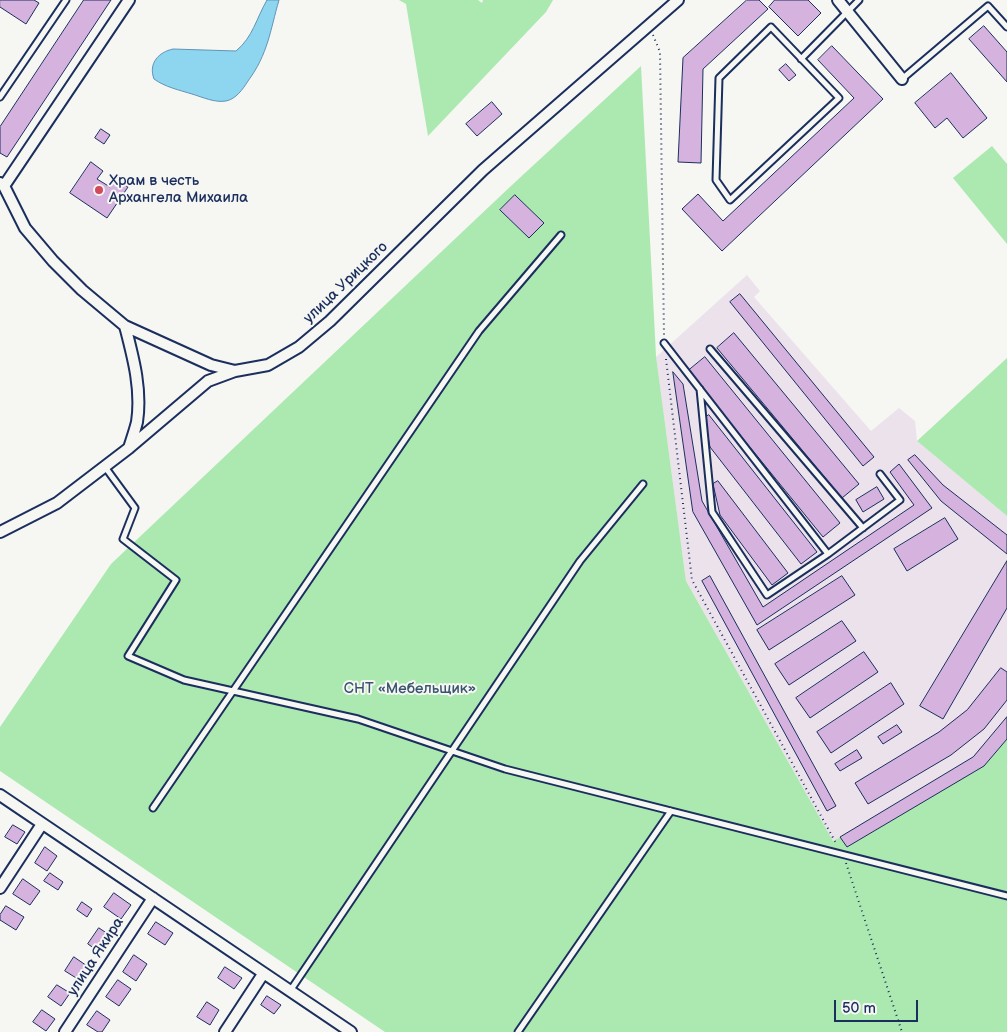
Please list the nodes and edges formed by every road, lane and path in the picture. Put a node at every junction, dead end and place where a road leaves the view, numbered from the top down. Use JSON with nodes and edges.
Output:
{"nodes":[{"id":1,"x":129,"y":0,"type":"edge"},
{"id":2,"x":678,"y":0,"type":"edge"},
{"id":3,"x":838,"y":0,"type":"edge"},
{"id":4,"x":859,"y":0,"type":"edge"},
{"id":5,"x":64,"y":1,"type":"edge"},
{"id":6,"x":847,"y":11,"type":"junction"},
{"id":7,"x":1007,"y":27,"type":"edge"},
{"id":8,"x":801,"y":58,"type":"junction"},
{"id":9,"x":902,"y":79,"type":"joint"},
{"id":10,"x":0,"y":97,"type":"edge"},
{"id":11,"x":2,"y":184,"type":"edge"},
{"id":12,"x":561,"y":235,"type":"dead end"},
{"id":13,"x":125,"y":326,"type":"junction"},
{"id":14,"x":664,"y":343,"type":"dead end"},
{"id":15,"x":710,"y":349,"type":"dead end"},
{"id":16,"x":235,"y":371,"type":"junction"},
{"id":17,"x":700,"y":389,"type":"junction"},
{"id":18,"x":129,"y":448,"type":"junction"},
{"id":19,"x":104,"y":466,"type":"junction"},
{"id":20,"x":880,"y":474,"type":"dead end"},
{"id":21,"x":643,"y":484,"type":"dead end"},
{"id":22,"x":863,"y":528,"type":"junction"},
{"id":23,"x":0,"y":532,"type":"edge"},
{"id":24,"x":828,"y":554,"type":"junction"},
{"id":25,"x":232,"y":691,"type":"junction"},
{"id":26,"x":453,"y":751,"type":"junction"},
{"id":27,"x":0,"y":795,"type":"edge"},
{"id":28,"x":152,"y":808,"type":"dead end"},
{"id":29,"x":671,"y":811,"type":"junction"},
{"id":30,"x":42,"y":824,"type":"junction"},
{"id":31,"x":0,"y":888,"type":"edge"},
{"id":32,"x":1007,"y":896,"type":"edge"},
{"id":33,"x":153,"y":898,"type":"junction"},
{"id":34,"x":263,"y":974,"type":"junction"},
{"id":35,"x":290,"y":992,"type":"junction"},
{"id":36,"x":65,"y":1032,"type":"edge"},
{"id":37,"x":225,"y":1032,"type":"edge"},
{"id":38,"x":352,"y":1032,"type":"edge"},
{"id":39,"x":518,"y":1032,"type":"edge"}],
"edges":[{"from":1,"to":11,"type":"street"},
{"from":2,"to":16,"type":"street","name":"улица Урицкого"},
{"from":3,"to":6,"type":"street"},
{"from":4,"to":6,"type":"lane"},
{"from":5,"to":10,"type":"lane"},
{"from":6,"to":8,"type":"lane"},
{"from":6,"to":9,"type":"street"},
{"from":7,"to":9,"type":"lane"},
{"from":8,"to":8,"type":"lane"},
{"from":11,"to":13,"type":"street"},
{"from":12,"to":25,"type":"lane"},
{"from":13,"to":16,"type":"street"},
{"from":13,"to":18,"type":"street"},
{"from":14,"to":17,"type":"lane"},
{"from":15,"to":22,"type":"lane"},
{"from":16,"to":18,"type":"street","name":"улица Урицкого"},
{"from":17,"to":24,"type":"lane"},
{"from":17,"to":24,"type":"lane"},
{"from":18,"to":19,"type":"street","name":"улица Урицкого"},
{"from":19,"to":23,"type":"street","name":"улица Урицкого"},
{"from":19,"to":25,"type":"lane"},
{"from":20,"to":22,"type":"lane"},
{"from":21,"to":26,"type":"lane"},
{"from":22,"to":24,"type":"lane"},
{"from":25,"to":26,"type":"lane"},
{"from":25,"to":28,"type":"lane"},
{"from":26,"to":29,"type":"lane"},
{"from":26,"to":35,"type":"lane"},
{"from":27,"to":30,"type":"street"},
{"from":29,"to":32,"type":"lane"},
{"from":29,"to":39,"type":"lane"},
{"from":30,"to":31,"type":"street"},
{"from":30,"to":33,"type":"street"},
{"from":33,"to":34,"type":"street"},
{"from":33,"to":36,"type":"street","name":"улица Якира"},
{"from":34,"to":35,"type":"street"},
{"from":34,"to":37,"type":"street"},
{"from":35,"to":38,"type":"street"}]}
